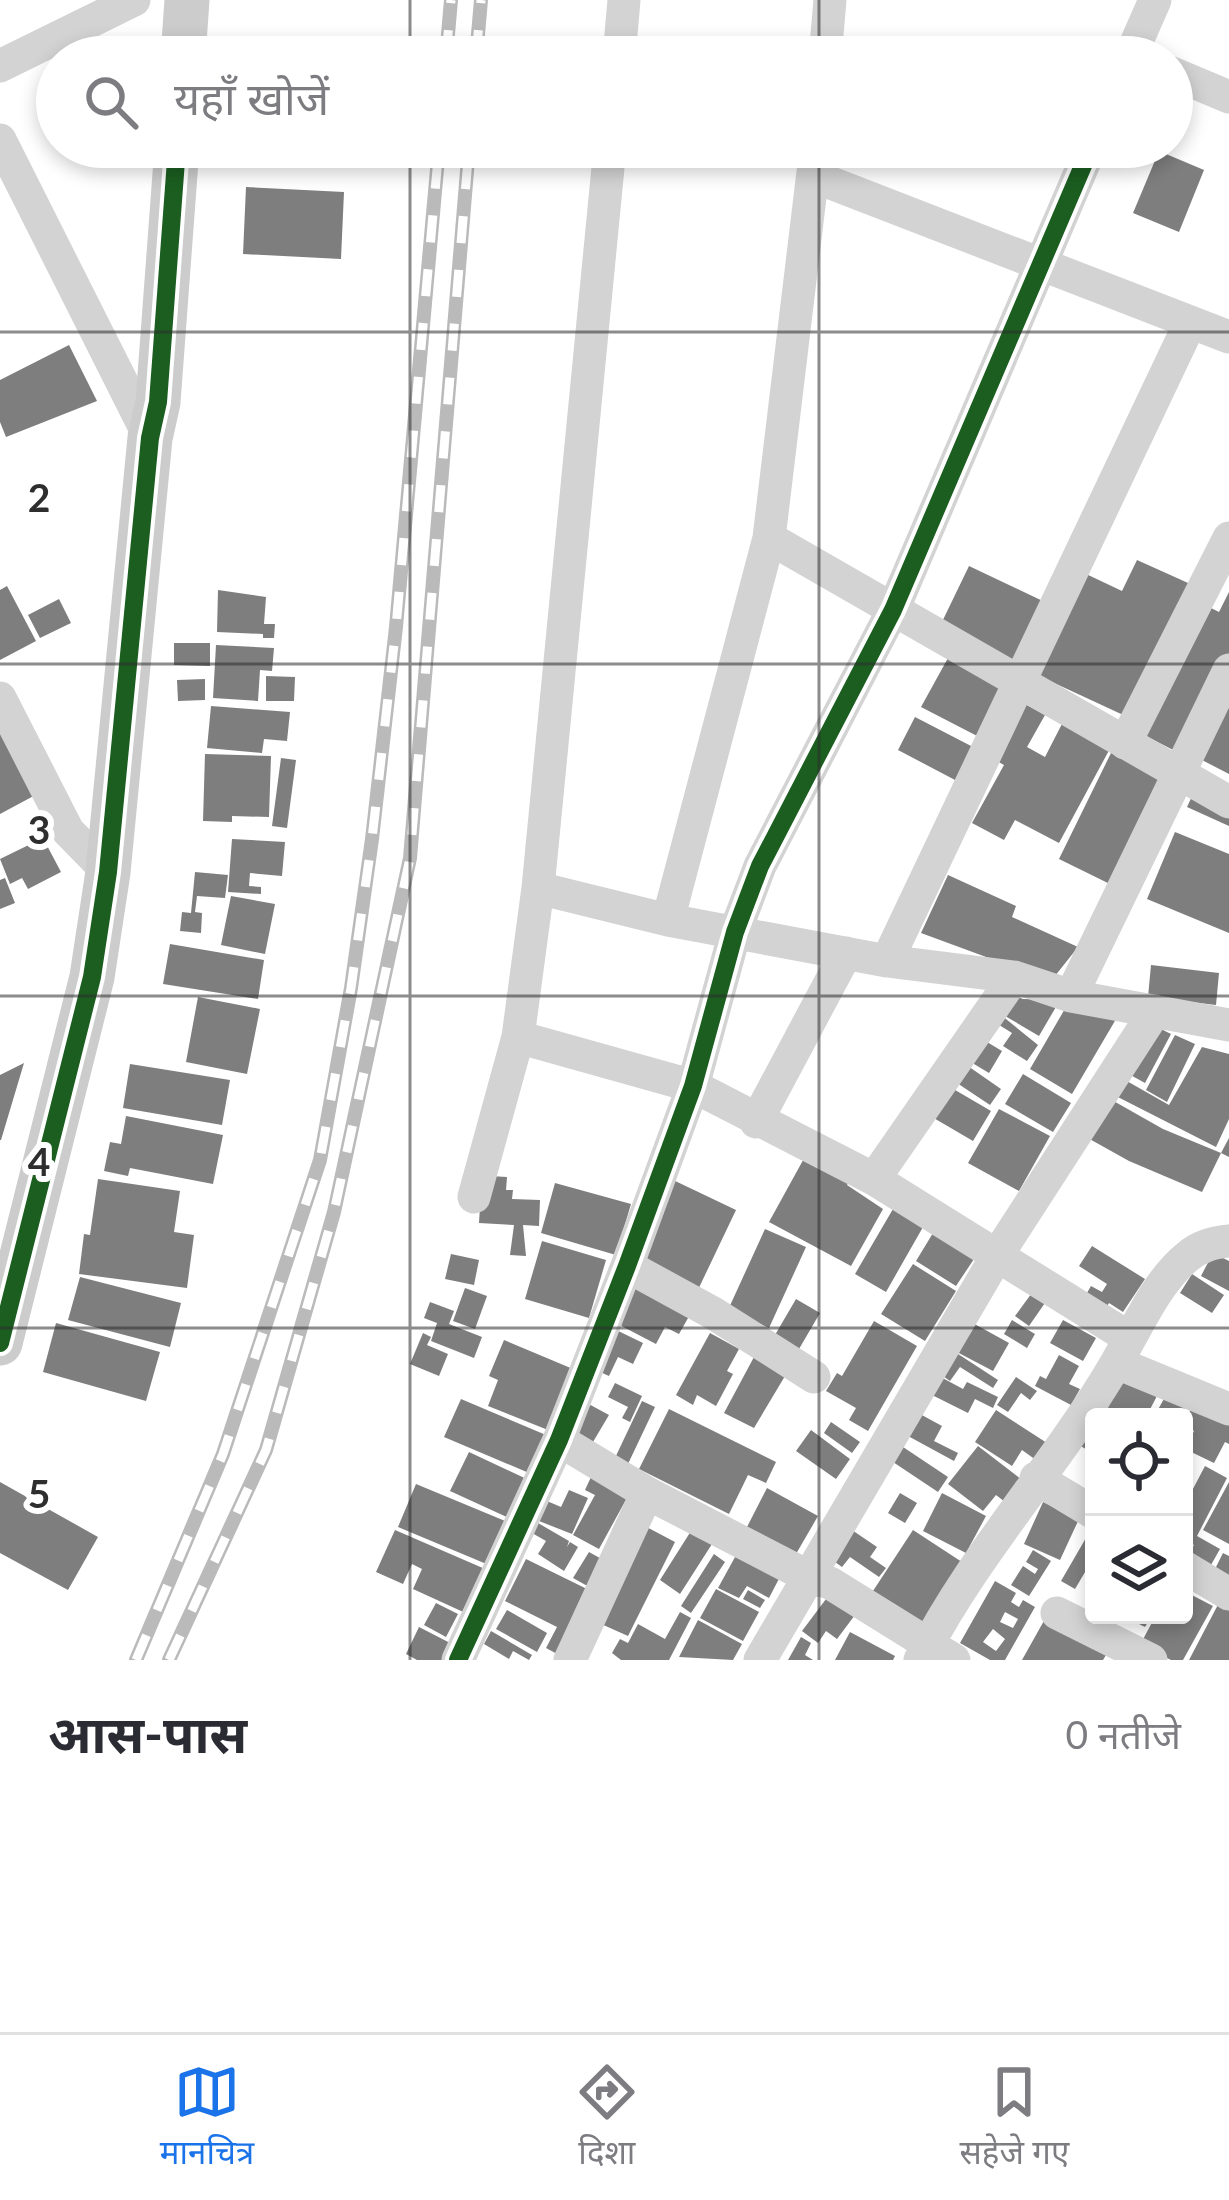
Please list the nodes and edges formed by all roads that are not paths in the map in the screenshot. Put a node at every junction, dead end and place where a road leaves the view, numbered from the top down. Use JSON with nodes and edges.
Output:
{"nodes":[{"id":1,"x":134,"y":0,"type":"edge"},
{"id":2,"x":187,"y":0,"type":"edge"},
{"id":3,"x":624,"y":0,"type":"edge"},
{"id":4,"x":830,"y":0,"type":"edge"},
{"id":5,"x":1155,"y":0,"type":"edge"},
{"id":6,"x":61,"y":36,"type":"edge"},
{"id":7,"x":184,"y":36,"type":"edge"},
{"id":8,"x":621,"y":36,"type":"edge"},
{"id":9,"x":827,"y":36,"type":"edge"},
{"id":10,"x":1140,"y":36,"type":"edge"},
{"id":11,"x":36,"y":48,"type":"edge"},
{"id":12,"x":0,"y":66,"type":"edge"},
{"id":13,"x":1193,"y":82,"type":"edge"},
{"id":14,"x":1229,"y":98,"type":"edge"},
{"id":15,"x":0,"y":140,"type":"edge"},
{"id":16,"x":175,"y":168,"type":"edge"},
{"id":17,"x":608,"y":168,"type":"edge"},
{"id":18,"x":813,"y":168,"type":"edge"},
{"id":19,"x":827,"y":168,"type":"edge"},
{"id":20,"x":1082,"y":168,"type":"edge"},
{"id":21,"x":1040,"y":266,"type":"junction"},
{"id":22,"x":1190,"y":323,"type":"junction"},
{"id":23,"x":1229,"y":337,"type":"edge"},
{"id":24,"x":150,"y":438,"type":"junction"},
{"id":25,"x":770,"y":538,"type":"junction"},
{"id":26,"x":1229,"y":538,"type":"edge"},
{"id":27,"x":893,"y":610,"type":"junction"},
{"id":28,"x":1229,"y":670,"type":"edge"},
{"id":29,"x":1019,"y":682,"type":"junction"},
{"id":30,"x":0,"y":698,"type":"edge"},
{"id":31,"x":1126,"y":742,"type":"junction"},
{"id":32,"x":1179,"y":773,"type":"junction"},
{"id":33,"x":1229,"y":802,"type":"edge"},
{"id":34,"x":108,"y":872,"type":"junction"},
{"id":35,"x":538,"y":888,"type":"junction"},
{"id":36,"x":668,"y":920,"type":"junction"},
{"id":37,"x":735,"y":932,"type":"junction"},
{"id":38,"x":846,"y":953,"type":"junction"},
{"id":39,"x":887,"y":961,"type":"junction"},
{"id":40,"x":1014,"y":977,"type":"junction"},
{"id":41,"x":1071,"y":995,"type":"junction"},
{"id":42,"x":1155,"y":1011,"type":"junction"},
{"id":43,"x":1229,"y":1025,"type":"edge"},
{"id":44,"x":518,"y":1037,"type":"junction"},
{"id":45,"x":693,"y":1086,"type":"junction"},
{"id":46,"x":756,"y":1121,"type":"junction"},
{"id":47,"x":874,"y":1179,"type":"junction"},
{"id":48,"x":475,"y":1197,"type":"dead end"},
{"id":49,"x":1229,"y":1241,"type":"edge"},
{"id":50,"x":998,"y":1254,"type":"junction"},
{"id":51,"x":627,"y":1267,"type":"junction"},
{"id":52,"x":0,"y":1343,"type":"edge"},
{"id":53,"x":1122,"y":1350,"type":"junction"},
{"id":54,"x":814,"y":1377,"type":"dead end"},
{"id":55,"x":1229,"y":1409,"type":"edge"},
{"id":56,"x":559,"y":1440,"type":"junction"},
{"id":57,"x":1036,"y":1478,"type":"junction"},
{"id":58,"x":647,"y":1493,"type":"junction"},
{"id":59,"x":1085,"y":1508,"type":"edge"},
{"id":60,"x":1193,"y":1572,"type":"edge"},
{"id":61,"x":807,"y":1576,"type":"junction"},
{"id":62,"x":1229,"y":1594,"type":"edge"},
{"id":63,"x":1058,"y":1613,"type":"dead end"},
{"id":64,"x":934,"y":1654,"type":"edge"},
{"id":65,"x":458,"y":1660,"type":"edge"},
{"id":66,"x":570,"y":1660,"type":"edge"},
{"id":67,"x":760,"y":1660,"type":"edge"},
{"id":68,"x":1151,"y":1660,"type":"edge"}],
"edges":[{"from":1,"to":6,"type":"street"},
{"from":2,"to":7,"type":"street"},
{"from":3,"to":8,"type":"street"},
{"from":4,"to":9,"type":"street"},
{"from":5,"to":10,"type":"street"},
{"from":11,"to":12,"type":"street"},
{"from":13,"to":14,"type":"street"},
{"from":15,"to":24,"type":"street"},
{"from":16,"to":24,"type":"street"},
{"from":17,"to":35,"type":"street"},
{"from":18,"to":25,"type":"street"},
{"from":19,"to":21,"type":"street"},
{"from":20,"to":21,"type":"street"},
{"from":21,"to":22,"type":"street"},
{"from":21,"to":27,"type":"street"},
{"from":22,"to":23,"type":"street"},
{"from":22,"to":29,"type":"street"},
{"from":24,"to":34,"type":"street"},
{"from":25,"to":27,"type":"street"},
{"from":25,"to":36,"type":"street"},
{"from":26,"to":31,"type":"street"},
{"from":27,"to":29,"type":"street"},
{"from":27,"to":37,"type":"street"},
{"from":28,"to":32,"type":"street"},
{"from":29,"to":31,"type":"street"},
{"from":29,"to":39,"type":"street"},
{"from":30,"to":34,"type":"street"},
{"from":31,"to":32,"type":"street"},
{"from":32,"to":33,"type":"street"},
{"from":32,"to":41,"type":"street"},
{"from":34,"to":52,"type":"street"},
{"from":35,"to":36,"type":"street"},
{"from":35,"to":44,"type":"street"},
{"from":36,"to":37,"type":"street"},
{"from":37,"to":38,"type":"street"},
{"from":37,"to":45,"type":"street"},
{"from":38,"to":39,"type":"street"},
{"from":38,"to":46,"type":"street"},
{"from":39,"to":40,"type":"street"},
{"from":40,"to":41,"type":"street"},
{"from":40,"to":47,"type":"street"},
{"from":41,"to":42,"type":"street"},
{"from":42,"to":43,"type":"street"},
{"from":42,"to":50,"type":"street"},
{"from":44,"to":45,"type":"street"},
{"from":44,"to":48,"type":"street"},
{"from":45,"to":46,"type":"street"},
{"from":45,"to":51,"type":"street"},
{"from":46,"to":47,"type":"street"},
{"from":47,"to":50,"type":"street"},
{"from":49,"to":53,"type":"street"},
{"from":50,"to":53,"type":"street"},
{"from":50,"to":61,"type":"street"},
{"from":51,"to":54,"type":"street"},
{"from":51,"to":56,"type":"street"},
{"from":53,"to":55,"type":"street"},
{"from":53,"to":57,"type":"street"},
{"from":56,"to":58,"type":"street"},
{"from":56,"to":65,"type":"street"},
{"from":57,"to":59,"type":"street"},
{"from":57,"to":64,"type":"street"},
{"from":58,"to":61,"type":"street"},
{"from":58,"to":66,"type":"street"},
{"from":60,"to":62,"type":"street"},
{"from":61,"to":64,"type":"street"},
{"from":61,"to":67,"type":"street"},
{"from":63,"to":68,"type":"street"}]}
